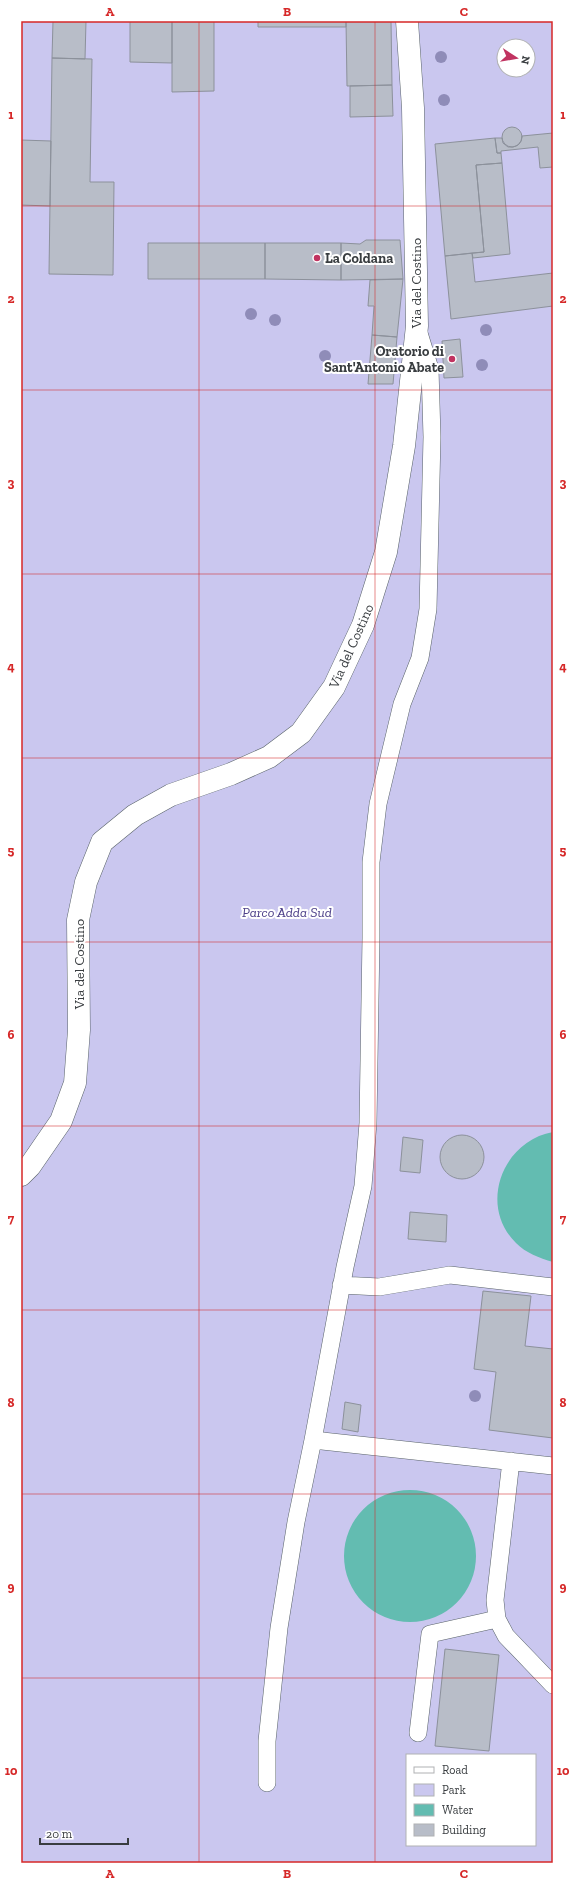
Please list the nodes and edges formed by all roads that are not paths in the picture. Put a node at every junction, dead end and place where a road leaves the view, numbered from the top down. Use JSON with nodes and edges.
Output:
{"nodes":[{"id":1,"x":407,"y":21,"type":"edge"},
{"id":2,"x":417,"y":326,"type":"junction"},
{"id":3,"x":21,"y":1175,"type":"edge"},
{"id":4,"x":341,"y":1285,"type":"junction"},
{"id":5,"x":553,"y":1286,"type":"edge"},
{"id":6,"x":314,"y":1440,"type":"junction"},
{"id":7,"x":511,"y":1462,"type":"junction"},
{"id":8,"x":553,"y":1466,"type":"edge"},
{"id":9,"x":497,"y":1619,"type":"junction"},
{"id":10,"x":553,"y":1685,"type":"edge"},
{"id":11,"x":418,"y":1733,"type":"dead end"},
{"id":12,"x":267,"y":1783,"type":"dead end"}],
"edges":[{"from":1,"to":2,"type":"street","name":"Via del Costino"},
{"from":2,"to":3,"type":"street","name":"Via del Costino"},
{"from":2,"to":4,"type":"lane"},
{"from":4,"to":5,"type":"lane"},
{"from":4,"to":6,"type":"lane"},
{"from":6,"to":7,"type":"lane"},
{"from":6,"to":12,"type":"lane"},
{"from":7,"to":8,"type":"lane"},
{"from":7,"to":9,"type":"lane"},
{"from":9,"to":10,"type":"lane"},
{"from":9,"to":11,"type":"lane"}]}
